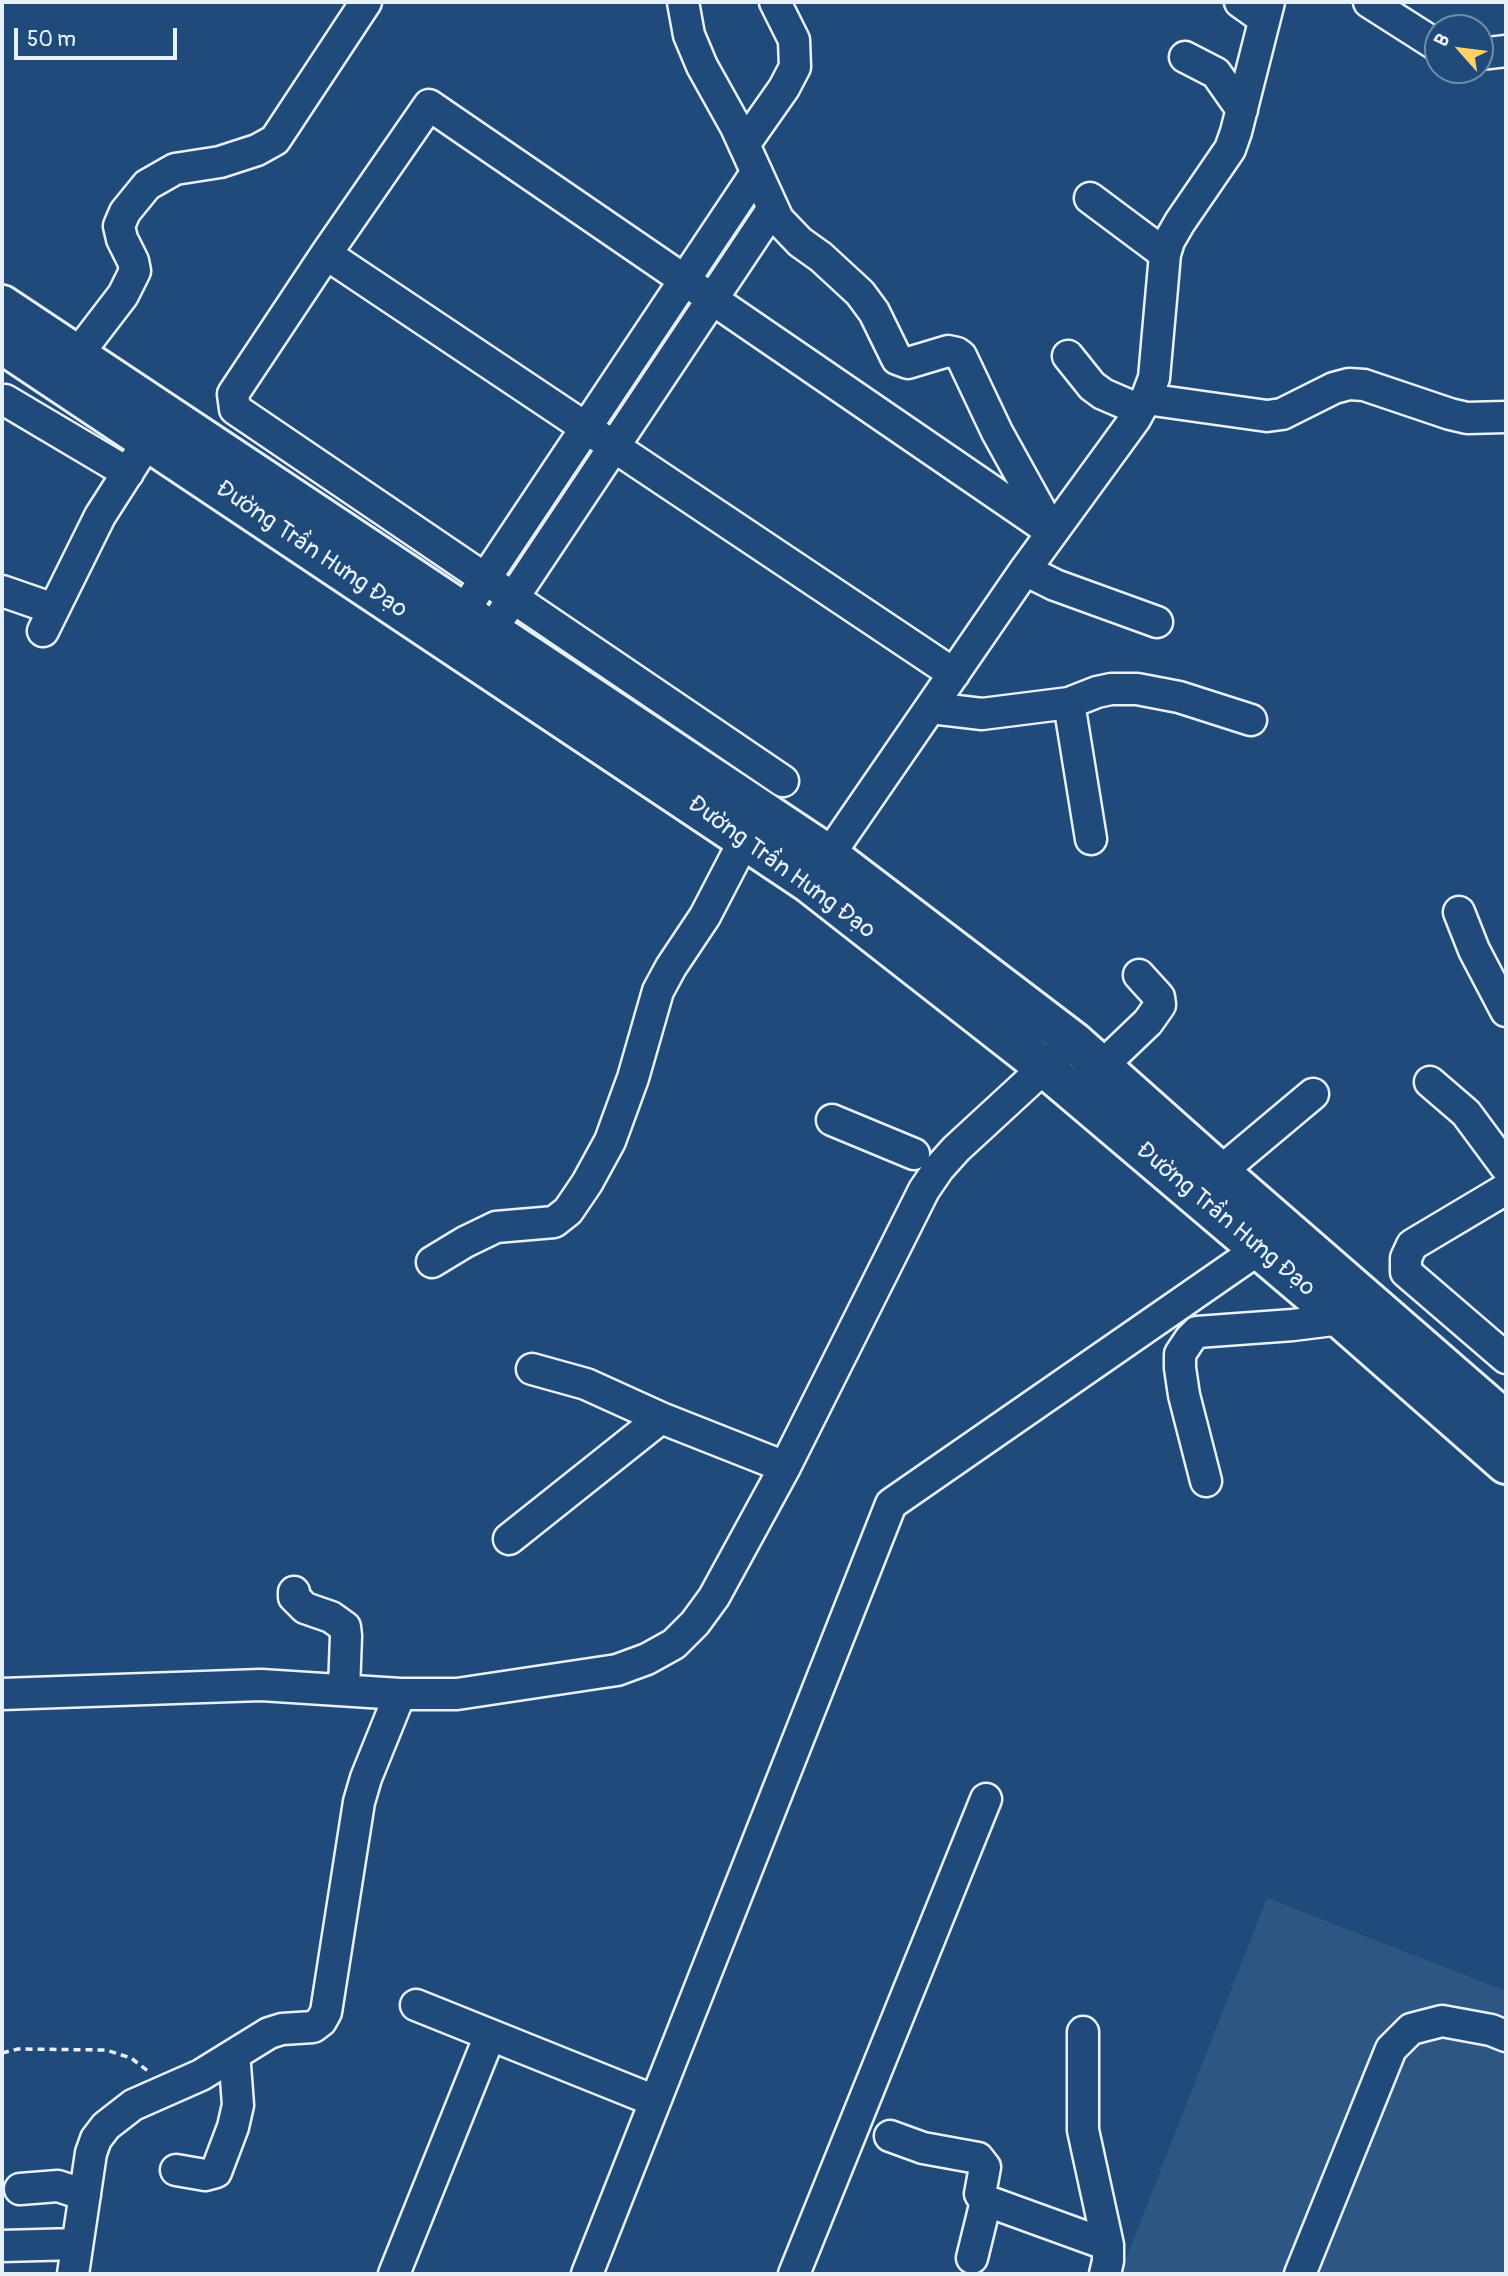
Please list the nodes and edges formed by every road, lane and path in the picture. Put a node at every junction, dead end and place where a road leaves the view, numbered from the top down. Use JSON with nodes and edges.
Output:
{"nodes":[{"id":1,"x":366,"y":2,"type":"edge"},
{"id":2,"x":683,"y":2,"type":"edge"},
{"id":3,"x":775,"y":2,"type":"edge"},
{"id":4,"x":1369,"y":2,"type":"edge"},
{"id":5,"x":1258,"y":7,"type":"edge"},
{"id":6,"x":1424,"y":37,"type":"edge"},
{"id":7,"x":1185,"y":57,"type":"dead end"},
{"id":8,"x":1242,"y":110,"type":"junction"},
{"id":9,"x":744,"y":145,"type":"junction"},
{"id":10,"x":756,"y":173,"type":"junction"},
{"id":11,"x":1090,"y":198,"type":"dead end"},
{"id":12,"x":773,"y":208,"type":"junction"},
{"id":13,"x":326,"y":254,"type":"junction"},
{"id":14,"x":1165,"y":254,"type":"junction"},
{"id":15,"x":684,"y":280,"type":"junction"},
{"id":16,"x":712,"y":299,"type":"junction"},
{"id":17,"x":2,"y":305,"type":"edge"},
{"id":18,"x":2,"y":344,"type":"edge"},
{"id":19,"x":1068,"y":356,"type":"dead end"},
{"id":20,"x":68,"y":368,"type":"junction"},
{"id":21,"x":5,"y":400,"type":"dead end"},
{"id":22,"x":1143,"y":405,"type":"junction"},
{"id":23,"x":1506,"y":417,"type":"edge"},
{"id":24,"x":586,"y":428,"type":"junction"},
{"id":25,"x":614,"y":446,"type":"junction"},
{"id":26,"x":138,"y":457,"type":"junction"},
{"id":27,"x":1052,"y":532,"type":"junction"},
{"id":28,"x":1026,"y":570,"type":"junction"},
{"id":29,"x":486,"y":578,"type":"junction"},
{"id":30,"x":2,"y":592,"type":"edge"},
{"id":31,"x":513,"y":597,"type":"junction"},
{"id":32,"x":477,"y":621,"type":"junction"},
{"id":33,"x":1157,"y":622,"type":"dead end"},
{"id":34,"x":954,"y":674,"type":"junction"},
{"id":35,"x":1069,"y":703,"type":"junction"},
{"id":36,"x":930,"y":708,"type":"junction"},
{"id":37,"x":1251,"y":720,"type":"dead end"},
{"id":38,"x":783,"y":781,"type":"dead end"},
{"id":39,"x":745,"y":839,"type":"junction"},
{"id":40,"x":1091,"y":839,"type":"dead end"},
{"id":41,"x":829,"y":855,"type":"junction"},
{"id":42,"x":1459,"y":912,"type":"dead end"},
{"id":43,"x":1139,"y":975,"type":"dead end"},
{"id":44,"x":1506,"y":1011,"type":"edge"},
{"id":45,"x":1073,"y":1041,"type":"junction"},
{"id":46,"x":1044,"y":1068,"type":"junction"},
{"id":47,"x":1101,"y":1068,"type":"junction"},
{"id":48,"x":1430,"y":1082,"type":"dead end"},
{"id":49,"x":1313,"y":1094,"type":"dead end"},
{"id":50,"x":832,"y":1120,"type":"dead end"},
{"id":51,"x":926,"y":1160,"type":"junction"},
{"id":52,"x":1506,"y":1167,"type":"edge"},
{"id":53,"x":1220,"y":1172,"type":"junction"},
{"id":54,"x":1506,"y":1189,"type":"edge"},
{"id":55,"x":1259,"y":1250,"type":"junction"},
{"id":56,"x":432,"y":1262,"type":"dead end"},
{"id":57,"x":1341,"y":1319,"type":"junction"},
{"id":58,"x":1506,"y":1358,"type":"edge"},
{"id":59,"x":532,"y":1370,"type":"dead end"},
{"id":60,"x":661,"y":1418,"type":"junction"},
{"id":61,"x":1506,"y":1421,"type":"edge"},
{"id":62,"x":1506,"y":1464,"type":"edge"},
{"id":63,"x":785,"y":1467,"type":"junction"},
{"id":64,"x":1206,"y":1480,"type":"dead end"},
{"id":65,"x":509,"y":1539,"type":"dead end"},
{"id":66,"x":294,"y":1592,"type":"dead end"},
{"id":67,"x":344,"y":1690,"type":"junction"},
{"id":68,"x":2,"y":1694,"type":"edge"},
{"id":69,"x":400,"y":1695,"type":"junction"},
{"id":70,"x":986,"y":1800,"type":"dead end"},
{"id":71,"x":416,"y":2005,"type":"dead end"},
{"id":72,"x":1083,"y":2032,"type":"dead end"},
{"id":73,"x":490,"y":2035,"type":"junction"},
{"id":74,"x":1506,"y":2036,"type":"edge"},
{"id":75,"x":2,"y":2053,"type":"edge"},
{"id":76,"x":232,"y":2056,"type":"junction"},
{"id":77,"x":166,"y":2090,"type":"junction"},
{"id":78,"x":656,"y":2101,"type":"junction"},
{"id":79,"x":890,"y":2136,"type":"dead end"},
{"id":80,"x":176,"y":2170,"type":"dead end"},
{"id":81,"x":20,"y":2189,"type":"dead end"},
{"id":82,"x":85,"y":2195,"type":"junction"},
{"id":83,"x":986,"y":2201,"type":"junction"},
{"id":84,"x":78,"y":2244,"type":"junction"},
{"id":85,"x":2,"y":2246,"type":"edge"},
{"id":86,"x":972,"y":2258,"type":"dead end"},
{"id":87,"x":1106,"y":2260,"type":"edge"},
{"id":88,"x":73,"y":2274,"type":"edge"},
{"id":89,"x":394,"y":2274,"type":"edge"},
{"id":90,"x":587,"y":2274,"type":"edge"},
{"id":91,"x":794,"y":2274,"type":"edge"},
{"id":92,"x":1300,"y":2274,"type":"edge"}],
"edges":[{"from":1,"to":20,"type":"street"},
{"from":2,"to":9,"type":"street"},
{"from":3,"to":9,"type":"street"},
{"from":4,"to":6,"type":"street"},
{"from":5,"to":8,"type":"street"},
{"from":7,"to":8,"type":"street"},
{"from":8,"to":14,"type":"street"},
{"from":9,"to":10,"type":"street"},
{"from":10,"to":12,"type":"street"},
{"from":10,"to":15,"type":"street"},
{"from":11,"to":14,"type":"street"},
{"from":12,"to":16,"type":"street"},
{"from":12,"to":27,"type":"street"},
{"from":13,"to":15,"type":"street"},
{"from":13,"to":24,"type":"street"},
{"from":13,"to":29,"type":"street"},
{"from":14,"to":22,"type":"street"},
{"from":15,"to":16,"type":"street"},
{"from":15,"to":24,"type":"street"},
{"from":16,"to":25,"type":"street"},
{"from":16,"to":27,"type":"street"},
{"from":17,"to":20,"type":"highway","name":"Đường Trần Hưng Đạo"},
{"from":18,"to":20,"type":"highway","name":"Đường Trần Hưng Đạo"},
{"from":19,"to":22,"type":"street"},
{"from":20,"to":26,"type":"highway","name":"Đường Trần Hưng Đạo"},
{"from":20,"to":32,"type":"highway","name":"Đường Trần Hưng Đạo"},
{"from":21,"to":26,"type":"street"},
{"from":22,"to":23,"type":"street"},
{"from":22,"to":27,"type":"street"},
{"from":24,"to":25,"type":"street"},
{"from":24,"to":29,"type":"street"},
{"from":25,"to":31,"type":"street"},
{"from":25,"to":34,"type":"street"},
{"from":26,"to":30,"type":"street"},
{"from":26,"to":39,"type":"highway","name":"Đường Trần Hưng Đạo"},
{"from":27,"to":28,"type":"street"},
{"from":28,"to":33,"type":"street"},
{"from":28,"to":34,"type":"street"},
{"from":29,"to":31,"type":"street"},
{"from":29,"to":32,"type":"street"},
{"from":31,"to":32,"type":"street"},
{"from":31,"to":38,"type":"street"},
{"from":32,"to":41,"type":"highway","name":"Đường Trần Hưng Đạo"},
{"from":34,"to":36,"type":"street"},
{"from":35,"to":36,"type":"street"},
{"from":35,"to":37,"type":"street"},
{"from":35,"to":40,"type":"street"},
{"from":36,"to":41,"type":"street"},
{"from":39,"to":46,"type":"highway","name":"Đường Trần Hưng Đạo"},
{"from":39,"to":56,"type":"street"},
{"from":41,"to":45,"type":"highway","name":"Đường Trần Hưng Đạo"},
{"from":42,"to":44,"type":"street"},
{"from":43,"to":47,"type":"street"},
{"from":45,"to":46,"type":"street"},
{"from":45,"to":47,"type":"highway","name":"Đường Trần Hưng Đạo"},
{"from":46,"to":51,"type":"street"},
{"from":46,"to":55,"type":"highway","name":"Đường Trần Hưng Đạo"},
{"from":47,"to":53,"type":"highway","name":"Đường Trần Hưng Đạo"},
{"from":48,"to":52,"type":"street"},
{"from":49,"to":53,"type":"street"},
{"from":50,"to":51,"type":"street"},
{"from":51,"to":63,"type":"street"},
{"from":53,"to":61,"type":"highway","name":"Đường Trần Hưng Đạo"},
{"from":54,"to":58,"type":"street"},
{"from":55,"to":57,"type":"highway","name":"Đường Trần Hưng Đạo"},
{"from":55,"to":78,"type":"street"},
{"from":57,"to":62,"type":"highway","name":"Đường Trần Hưng Đạo"},
{"from":57,"to":64,"type":"street"},
{"from":59,"to":60,"type":"street"},
{"from":60,"to":63,"type":"street"},
{"from":60,"to":65,"type":"street"},
{"from":63,"to":69,"type":"street"},
{"from":66,"to":67,"type":"street"},
{"from":67,"to":68,"type":"street"},
{"from":67,"to":69,"type":"street"},
{"from":69,"to":76,"type":"street"},
{"from":70,"to":91,"type":"street"},
{"from":71,"to":73,"type":"street"},
{"from":72,"to":87,"type":"street"},
{"from":73,"to":78,"type":"street"},
{"from":73,"to":89,"type":"street"},
{"from":74,"to":92,"type":"street"},
{"from":75,"to":77,"type":"path"},
{"from":76,"to":77,"type":"street"},
{"from":76,"to":80,"type":"street"},
{"from":77,"to":82,"type":"street"},
{"from":78,"to":90,"type":"street"},
{"from":79,"to":83,"type":"street"},
{"from":81,"to":82,"type":"street"},
{"from":82,"to":84,"type":"street"},
{"from":83,"to":86,"type":"street"},
{"from":83,"to":87,"type":"street"},
{"from":84,"to":85,"type":"street"},
{"from":84,"to":88,"type":"street"}]}
